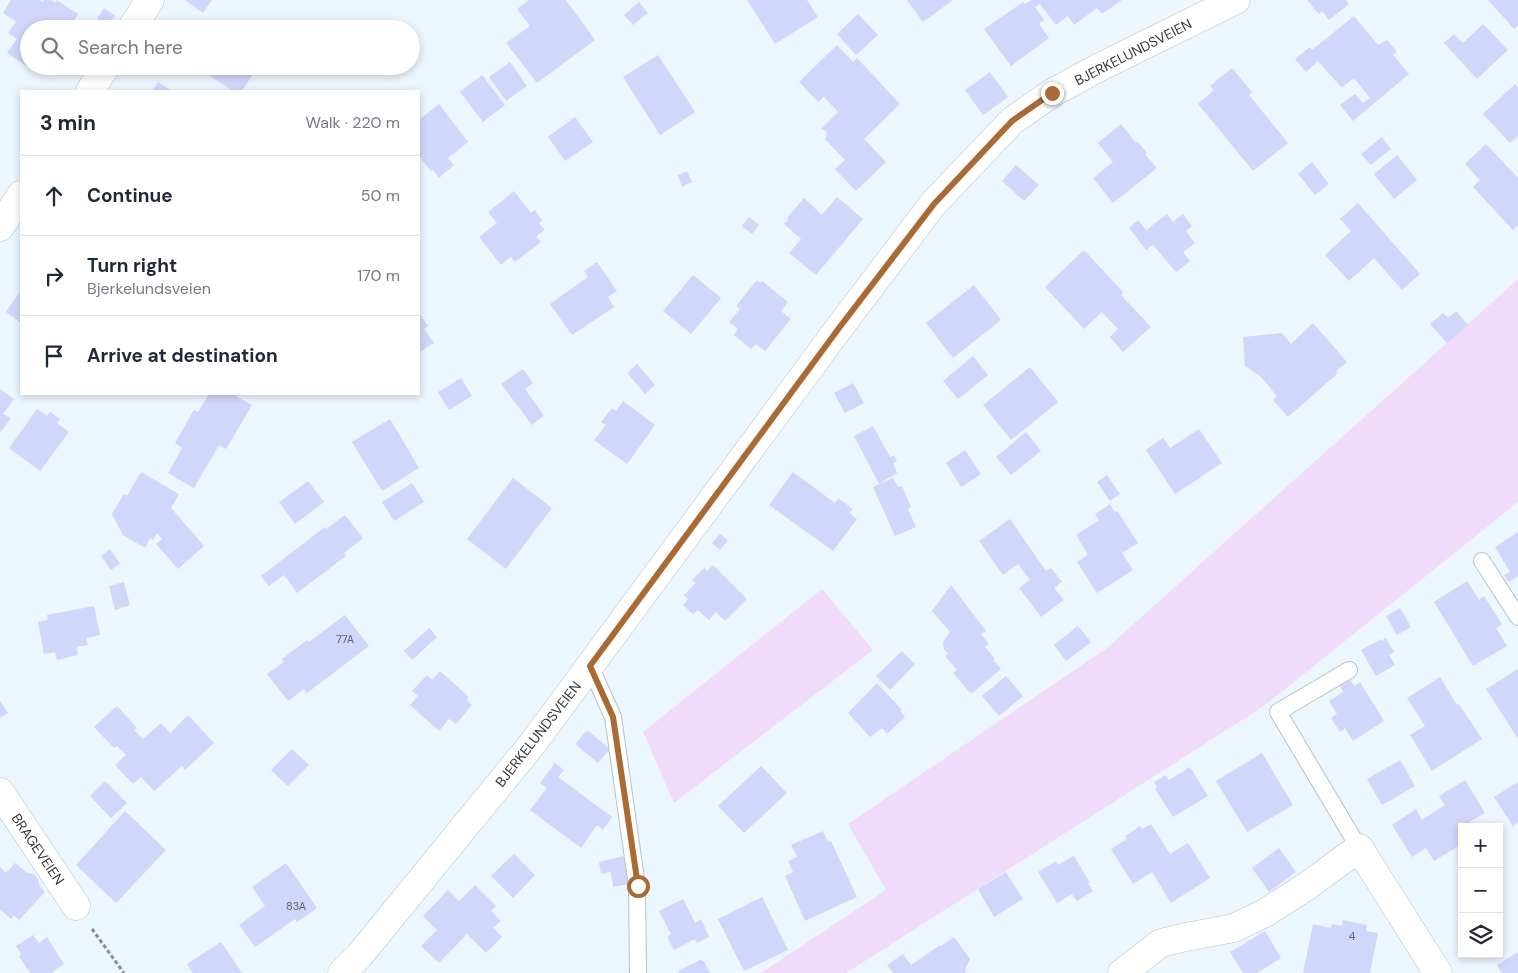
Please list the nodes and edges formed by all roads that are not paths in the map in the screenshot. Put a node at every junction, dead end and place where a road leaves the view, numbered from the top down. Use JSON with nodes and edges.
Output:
{"nodes":[{"id":1,"x":150,"y":0,"type":"edge"},
{"id":2,"x":1236,"y":0,"type":"edge"},
{"id":3,"x":137,"y":20,"type":"edge"},
{"id":4,"x":100,"y":75,"type":"edge"},
{"id":5,"x":91,"y":90,"type":"edge"},
{"id":6,"x":20,"y":197,"type":"edge"},
{"id":7,"x":0,"y":227,"type":"edge"},
{"id":8,"x":1482,"y":561,"type":"dead end"},
{"id":9,"x":1518,"y":617,"type":"edge"},
{"id":10,"x":590,"y":666,"type":"junction"},
{"id":11,"x":1349,"y":670,"type":"dead end"},
{"id":12,"x":0,"y":792,"type":"edge"},
{"id":13,"x":1359,"y":848,"type":"junction"},
{"id":14,"x":76,"y":906,"type":"road end"},
{"id":15,"x":342,"y":973,"type":"edge"},
{"id":16,"x":638,"y":973,"type":"edge"},
{"id":17,"x":1122,"y":973,"type":"edge"},
{"id":18,"x":1438,"y":973,"type":"edge"}],
"edges":[{"from":1,"to":3,"type":"street"},
{"from":2,"to":10,"type":"street","name":"BJERKELUNDSVEIEN"},
{"from":4,"to":5,"type":"street"},
{"from":6,"to":7,"type":"street"},
{"from":8,"to":9,"type":"lane"},
{"from":10,"to":15,"type":"street","name":"BJERKELUNDSVEIEN"},
{"from":10,"to":16,"type":"lane"},
{"from":11,"to":13,"type":"lane"},
{"from":12,"to":14,"type":"street","name":"BRAGEVEIEN"},
{"from":13,"to":17,"type":"street"},
{"from":13,"to":18,"type":"street"}]}
